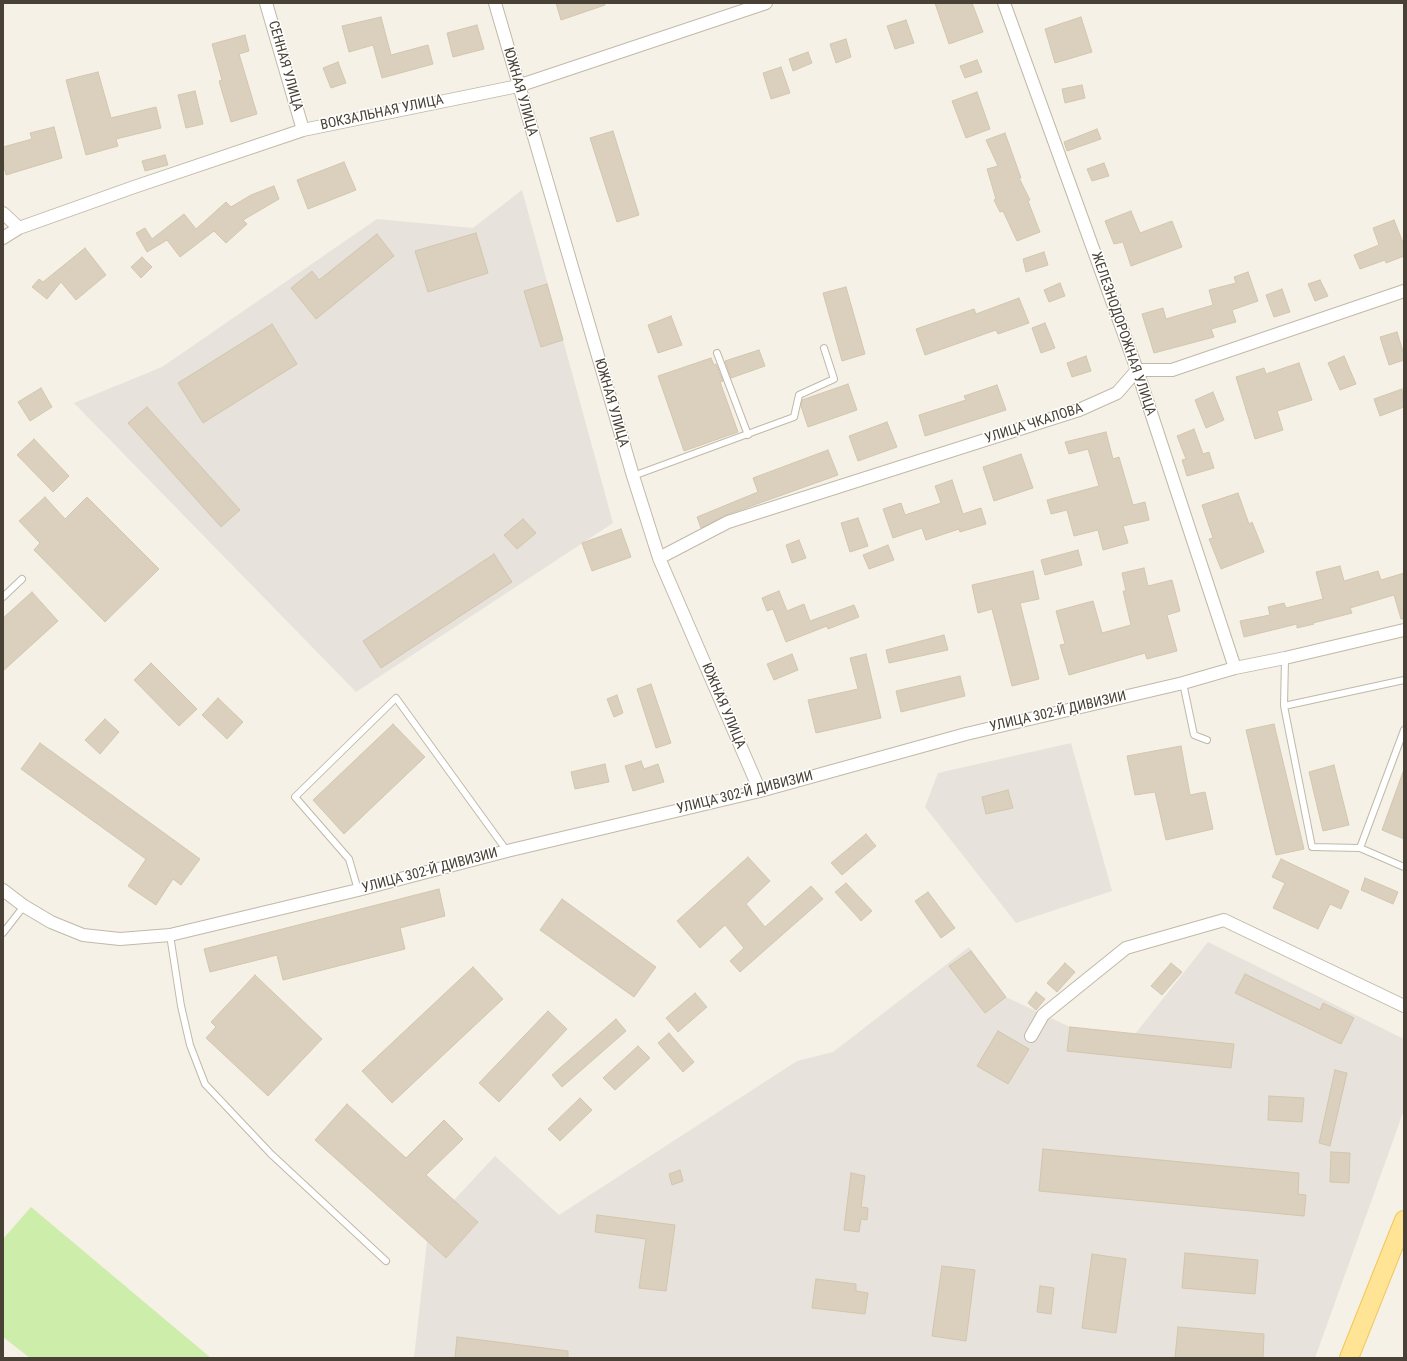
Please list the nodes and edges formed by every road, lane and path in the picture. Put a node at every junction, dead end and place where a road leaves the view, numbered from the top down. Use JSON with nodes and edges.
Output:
{"nodes":[{"id":1,"x":266,"y":3,"type":"edge"},
{"id":2,"x":495,"y":3,"type":"edge"},
{"id":3,"x":766,"y":3,"type":"edge"},
{"id":4,"x":1004,"y":3,"type":"edge"},
{"id":5,"x":518,"y":86,"type":"junction"},
{"id":6,"x":303,"y":130,"type":"junction"},
{"id":7,"x":3,"y":213,"type":"edge"},
{"id":8,"x":19,"y":228,"type":"junction"},
{"id":9,"x":3,"y":238,"type":"edge"},
{"id":10,"x":1404,"y":291,"type":"edge"},
{"id":11,"x":824,"y":348,"type":"dead end"},
{"id":12,"x":717,"y":352,"type":"dead end"},
{"id":13,"x":1137,"y":370,"type":"junction"},
{"id":14,"x":748,"y":435,"type":"junction"},
{"id":15,"x":633,"y":476,"type":"junction"},
{"id":16,"x":659,"y":558,"type":"junction"},
{"id":17,"x":22,"y":579,"type":"dead end"},
{"id":18,"x":3,"y":597,"type":"edge"},
{"id":19,"x":1404,"y":630,"type":"edge"},
{"id":20,"x":1285,"y":658,"type":"junction"},
{"id":21,"x":1235,"y":668,"type":"junction"},
{"id":22,"x":1404,"y":680,"type":"edge"},
{"id":23,"x":1183,"y":683,"type":"junction"},
{"id":24,"x":1284,"y":706,"type":"junction"},
{"id":25,"x":1404,"y":730,"type":"edge"},
{"id":26,"x":1207,"y":740,"type":"dead end"},
{"id":27,"x":760,"y":791,"type":"junction"},
{"id":28,"x":1360,"y":848,"type":"junction"},
{"id":29,"x":507,"y":851,"type":"junction"},
{"id":30,"x":1404,"y":867,"type":"edge"},
{"id":31,"x":3,"y":890,"type":"edge"},
{"id":32,"x":358,"y":890,"type":"junction"},
{"id":33,"x":24,"y":906,"type":"junction"},
{"id":34,"x":3,"y":933,"type":"edge"},
{"id":35,"x":170,"y":936,"type":"junction"},
{"id":36,"x":1404,"y":1006,"type":"edge"},
{"id":37,"x":1030,"y":1036,"type":"dead end"},
{"id":38,"x":1404,"y":1220,"type":"edge"},
{"id":39,"x":386,"y":1261,"type":"dead end"},
{"id":40,"x":1349,"y":1358,"type":"edge"}],
"edges":[{"from":1,"to":6,"type":"street","name":"СЕННАЯ УЛИЦА"},
{"from":2,"to":5,"type":"street","name":"ЮЖНАЯ УЛИЦА"},
{"from":3,"to":5,"type":"street","name":"ВОКЗАЛЬНАЯ УЛИЦА"},
{"from":4,"to":13,"type":"street","name":"ЖЕЛЕЗНОДОРОЖНАЯ УЛИЦА"},
{"from":5,"to":6,"type":"street","name":"ВОКЗАЛЬНАЯ УЛИЦА"},
{"from":5,"to":15,"type":"street","name":"ЮЖНАЯ УЛИЦА"},
{"from":6,"to":8,"type":"street","name":"ВОКЗАЛЬНАЯ УЛИЦА"},
{"from":7,"to":8,"type":"street"},
{"from":8,"to":9,"type":"street","name":"ВОКЗАЛЬНАЯ УЛИЦА"},
{"from":10,"to":13,"type":"street"},
{"from":11,"to":14,"type":"lane"},
{"from":12,"to":14,"type":"lane"},
{"from":13,"to":16,"type":"street","name":"УЛИЦА ЧКАЛОВА"},
{"from":13,"to":21,"type":"street","name":"ЖЕЛЕЗНОДОРОЖНАЯ УЛИЦА"},
{"from":14,"to":15,"type":"lane"},
{"from":15,"to":16,"type":"street","name":"ЮЖНАЯ УЛИЦА"},
{"from":16,"to":27,"type":"street","name":"ЮЖНАЯ УЛИЦА"},
{"from":17,"to":18,"type":"lane"},
{"from":19,"to":20,"type":"street","name":"УЛИЦА 302-Й ДИВИЗИИ"},
{"from":20,"to":21,"type":"street","name":"УЛИЦА 302-Й ДИВИЗИИ"},
{"from":20,"to":24,"type":"lane"},
{"from":21,"to":23,"type":"street","name":"УЛИЦА 302-Й ДИВИЗИИ"},
{"from":22,"to":24,"type":"lane"},
{"from":23,"to":26,"type":"lane"},
{"from":23,"to":27,"type":"street","name":"УЛИЦА 302-Й ДИВИЗИИ"},
{"from":24,"to":28,"type":"lane"},
{"from":25,"to":28,"type":"lane"},
{"from":27,"to":29,"type":"street","name":"УЛИЦА 302-Й ДИВИЗИИ"},
{"from":28,"to":30,"type":"lane"},
{"from":29,"to":32,"type":"street","name":"УЛИЦА 302-Й ДИВИЗИИ"},
{"from":29,"to":32,"type":"lane"},
{"from":31,"to":33,"type":"street","name":"УЛИЦА 302-Й ДИВИЗИИ"},
{"from":32,"to":35,"type":"street","name":"УЛИЦА 302-Й ДИВИЗИИ"},
{"from":33,"to":34,"type":"lane"},
{"from":33,"to":35,"type":"street","name":"УЛИЦА 302-Й ДИВИЗИИ"},
{"from":35,"to":39,"type":"lane"},
{"from":36,"to":37,"type":"street"},
{"from":38,"to":40,"type":"main road"}]}
